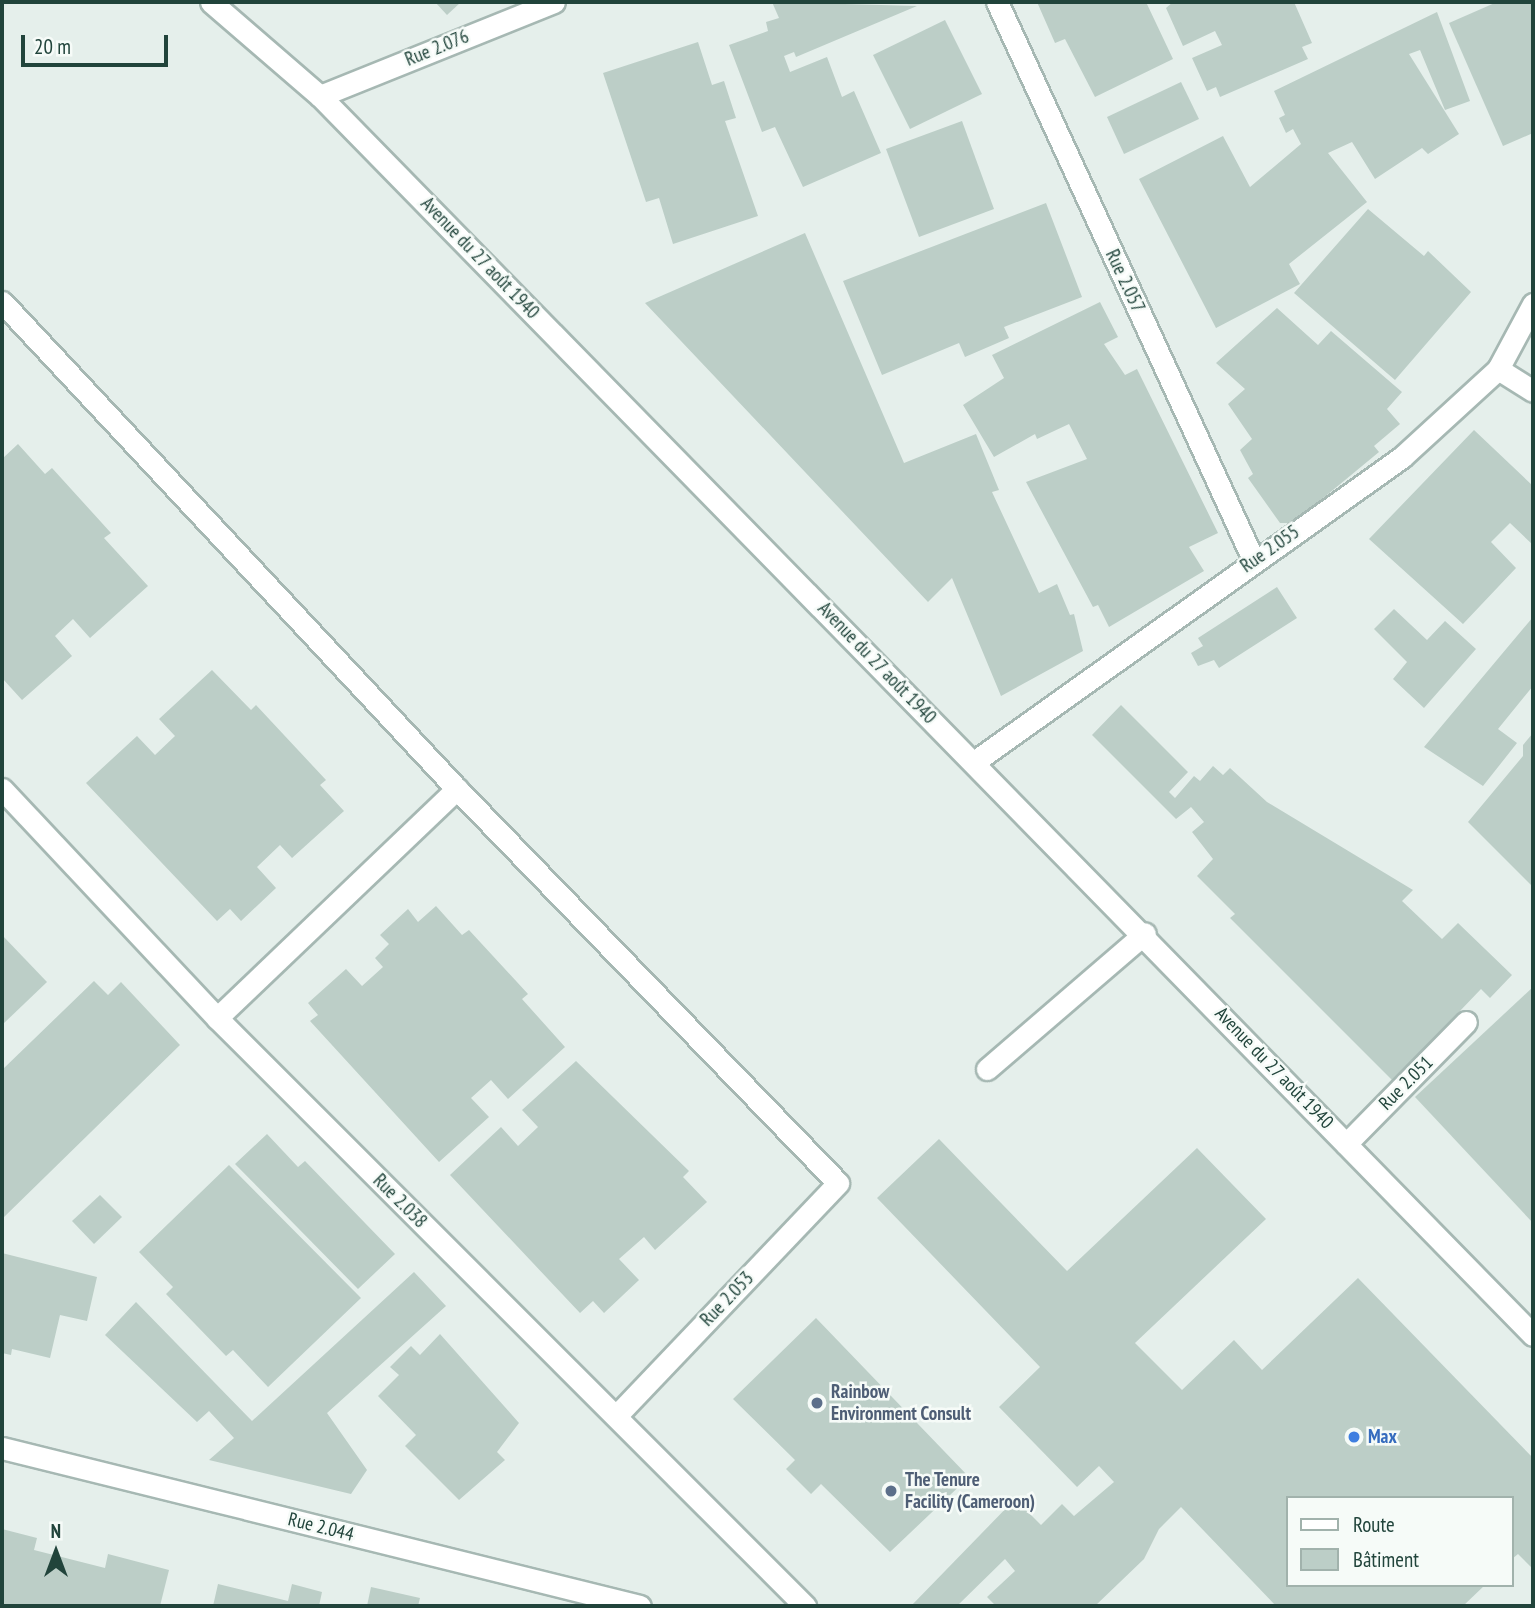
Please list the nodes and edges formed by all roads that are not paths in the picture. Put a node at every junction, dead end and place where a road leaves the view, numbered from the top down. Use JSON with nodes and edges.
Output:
{"nodes":[{"id":1,"x":211,"y":2,"type":"edge"},
{"id":2,"x":554,"y":2,"type":"edge"},
{"id":3,"x":997,"y":2,"type":"edge"},
{"id":4,"x":320,"y":96,"type":"junction"},
{"id":5,"x":2,"y":302,"type":"edge"},
{"id":6,"x":1533,"y":304,"type":"edge"},
{"id":7,"x":1499,"y":369,"type":"junction"},
{"id":8,"x":1533,"y":391,"type":"edge"},
{"id":9,"x":1254,"y":559,"type":"junction"},
{"id":10,"x":974,"y":762,"type":"junction"},
{"id":11,"x":2,"y":789,"type":"edge"},
{"id":12,"x":457,"y":789,"type":"junction"},
{"id":13,"x":1145,"y":933,"type":"junction"},
{"id":14,"x":217,"y":1018,"type":"junction"},
{"id":15,"x":1466,"y":1022,"type":"dead end"},
{"id":16,"x":987,"y":1069,"type":"dead end"},
{"id":17,"x":1346,"y":1144,"type":"junction"},
{"id":18,"x":1533,"y":1335,"type":"edge"},
{"id":19,"x":616,"y":1416,"type":"junction"},
{"id":20,"x":2,"y":1448,"type":"edge"},
{"id":21,"x":640,"y":1606,"type":"edge"},
{"id":22,"x":805,"y":1606,"type":"edge"}],
"edges":[{"from":1,"to":4,"type":"street","name":"Avenue du 27 août 1940"},
{"from":2,"to":4,"type":"street","name":"Rue 2.076"},
{"from":3,"to":9,"type":"street","name":"Rue 2.057"},
{"from":4,"to":10,"type":"street","name":"Avenue du 27 août 1940"},
{"from":5,"to":12,"type":"street"},
{"from":6,"to":7,"type":"street","name":"Rue 2.055"},
{"from":7,"to":8,"type":"street"},
{"from":7,"to":9,"type":"street","name":"Rue 2.055"},
{"from":9,"to":10,"type":"street","name":"Rue 2.055"},
{"from":10,"to":13,"type":"street","name":"Avenue du 27 août 1940"},
{"from":11,"to":14,"type":"street","name":"Rue 2.038"},
{"from":12,"to":14,"type":"street"},
{"from":12,"to":19,"type":"street","name":"Rue 2.053"},
{"from":13,"to":16,"type":"street"},
{"from":13,"to":17,"type":"street","name":"Avenue du 27 août 1940"},
{"from":14,"to":19,"type":"street","name":"Rue 2.038"},
{"from":15,"to":17,"type":"street","name":"Rue 2.051"},
{"from":17,"to":18,"type":"street","name":"Avenue du 27 août 1940"},
{"from":19,"to":22,"type":"street","name":"Rue 2.038"},
{"from":20,"to":21,"type":"street","name":"Rue 2.044"}]}
